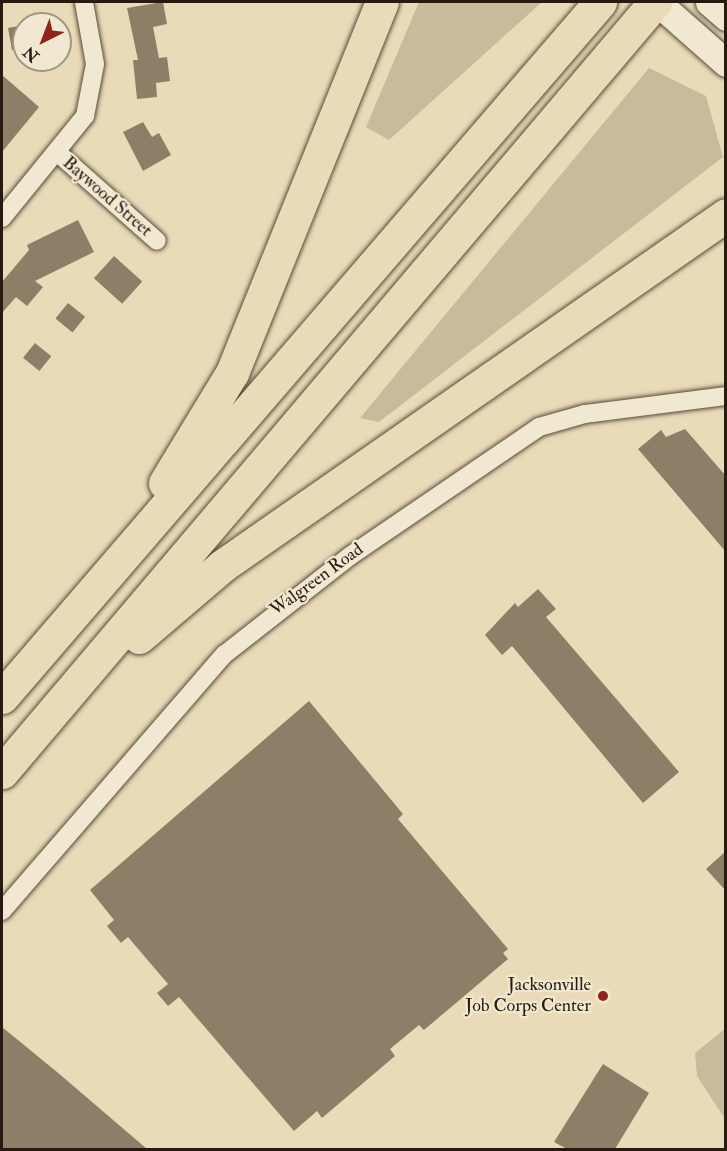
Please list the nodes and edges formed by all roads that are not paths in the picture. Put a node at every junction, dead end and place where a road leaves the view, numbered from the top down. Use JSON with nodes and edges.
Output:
{"nodes":[{"id":1,"x":84,"y":2,"type":"edge"},
{"id":2,"x":382,"y":2,"type":"edge"},
{"id":3,"x":656,"y":2,"type":"edge"},
{"id":4,"x":709,"y":2,"type":"edge"},
{"id":5,"x":596,"y":7,"type":"edge"},
{"id":6,"x":726,"y":16,"type":"edge"},
{"id":7,"x":726,"y":63,"type":"edge"},
{"id":8,"x":58,"y":153,"type":"junction"},
{"id":9,"x":726,"y":215,"type":"edge"},
{"id":10,"x":2,"y":218,"type":"edge"},
{"id":11,"x":157,"y":241,"type":"dead end"},
{"id":12,"x":726,"y":396,"type":"edge"},
{"id":13,"x":72,"y":614,"type":"junction"},
{"id":14,"x":2,"y":697,"type":"edge"},
{"id":15,"x":2,"y":773,"type":"edge"},
{"id":16,"x":2,"y":911,"type":"edge"}],
"edges":[{"from":1,"to":8,"type":"street"},
{"from":2,"to":13,"type":"highway"},
{"from":3,"to":7,"type":"main road"},
{"from":3,"to":15,"type":"highway"},
{"from":4,"to":6,"type":"main road"},
{"from":5,"to":13,"type":"highway"},
{"from":8,"to":10,"type":"street"},
{"from":8,"to":11,"type":"street","name":"Baywood Street"},
{"from":9,"to":15,"type":"highway"},
{"from":12,"to":16,"type":"street","name":"Walgreen Road"},
{"from":13,"to":14,"type":"highway"}]}
